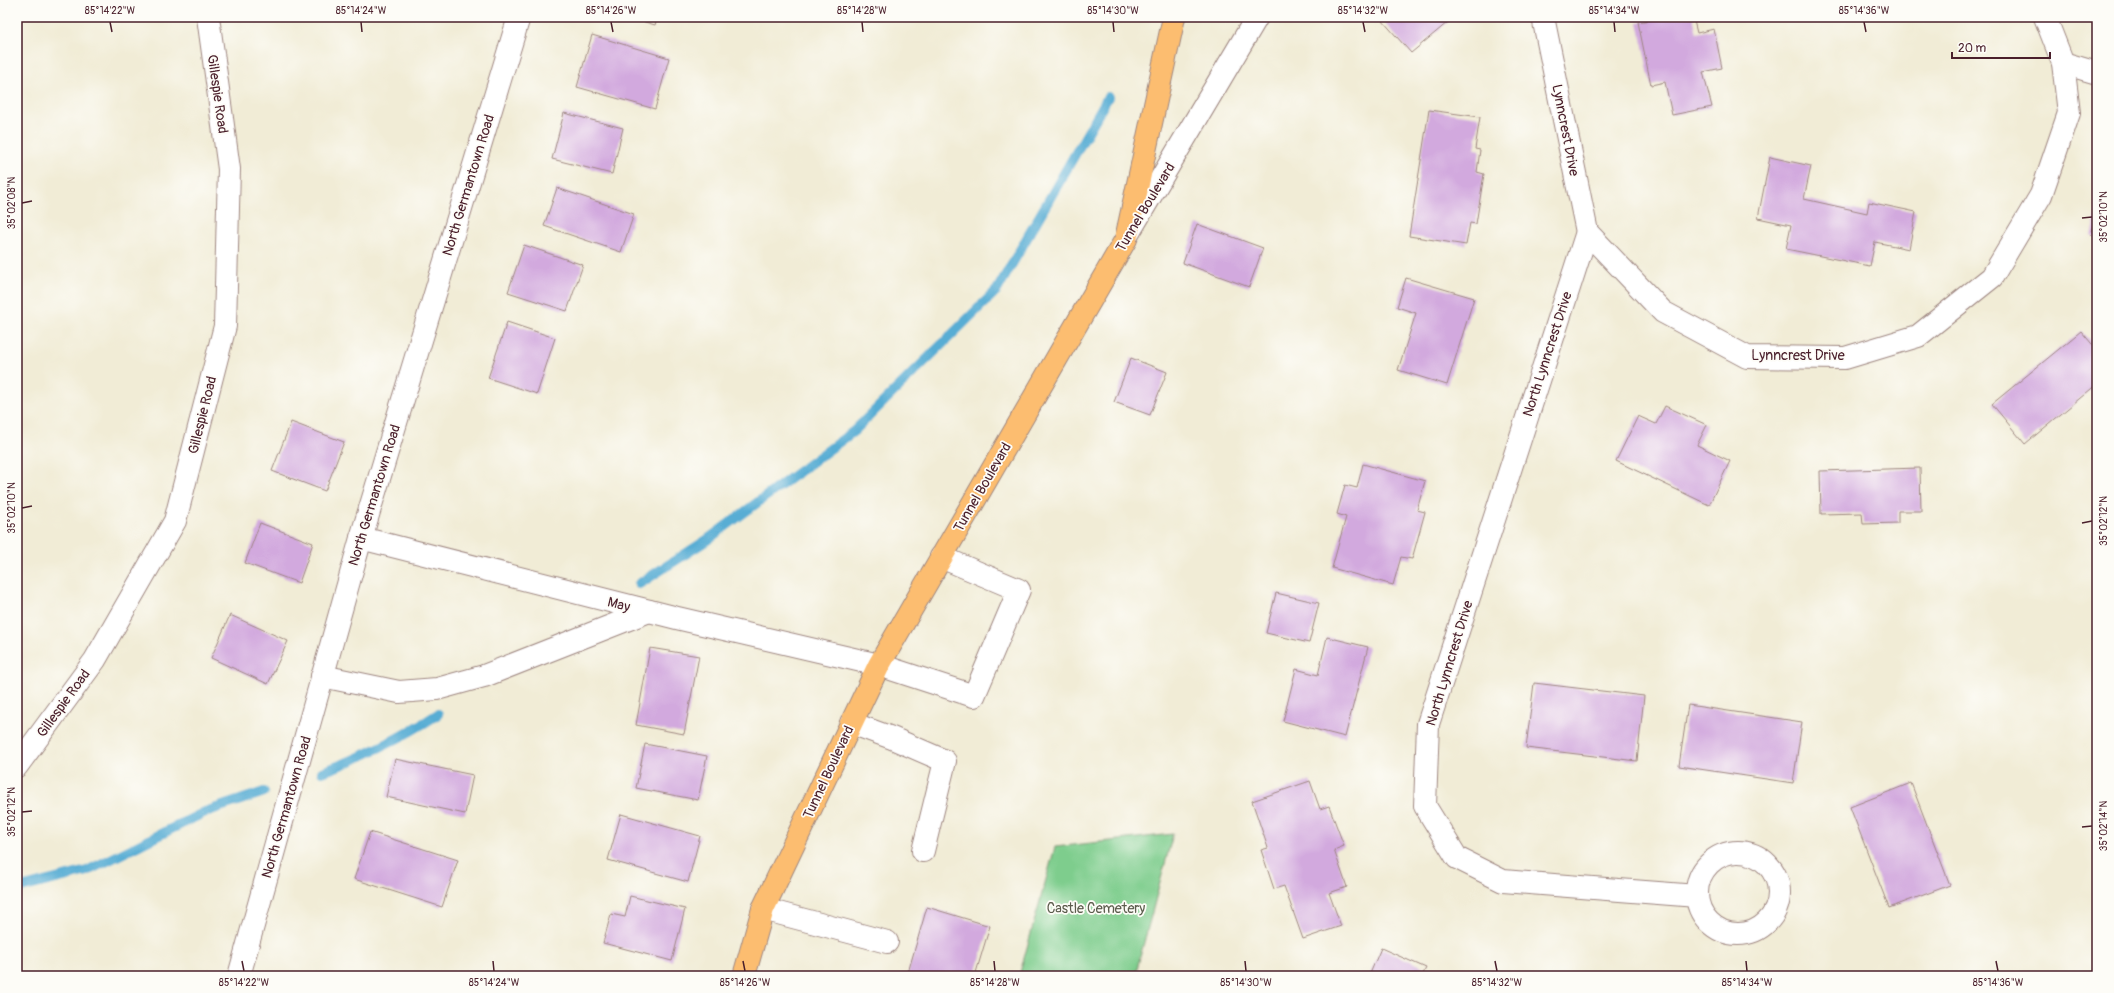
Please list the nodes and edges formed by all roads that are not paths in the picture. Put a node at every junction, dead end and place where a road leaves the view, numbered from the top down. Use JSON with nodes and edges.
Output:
{"nodes":[{"id":1,"x":208,"y":17,"type":"edge"},
{"id":2,"x":519,"y":17,"type":"edge"},
{"id":3,"x":1174,"y":17,"type":"edge"},
{"id":4,"x":1257,"y":17,"type":"edge"},
{"id":5,"x":1544,"y":17,"type":"edge"},
{"id":6,"x":2045,"y":17,"type":"edge"},
{"id":7,"x":2063,"y":63,"type":"junction"},
{"id":8,"x":2097,"y":73,"type":"edge"},
{"id":9,"x":1587,"y":232,"type":"junction"},
{"id":10,"x":1126,"y":239,"type":"junction"},
{"id":11,"x":361,"y":538,"type":"junction"},
{"id":12,"x":941,"y":557,"type":"junction"},
{"id":13,"x":649,"y":611,"type":"junction"},
{"id":14,"x":879,"y":665,"type":"junction"},
{"id":15,"x":322,"y":676,"type":"junction"},
{"id":16,"x":851,"y":723,"type":"junction"},
{"id":17,"x":17,"y":766,"type":"edge"},
{"id":18,"x":923,"y":851,"type":"dead end"},
{"id":19,"x":1697,"y":896,"type":"dead end"},
{"id":20,"x":763,"y":910,"type":"junction"},
{"id":21,"x":887,"y":942,"type":"dead end"},
{"id":22,"x":239,"y":976,"type":"edge"},
{"id":23,"x":744,"y":976,"type":"edge"}],
"edges":[{"from":1,"to":17,"type":"street","name":"Gillespie Road"},
{"from":2,"to":11,"type":"street","name":"North Germantown Road"},
{"from":3,"to":10,"type":"main road"},
{"from":4,"to":10,"type":"street","name":"Tunnel Boulevard"},
{"from":5,"to":9,"type":"street","name":"Lynncrest Drive"},
{"from":6,"to":7,"type":"street","name":"Lynncrest Drive"},
{"from":7,"to":8,"type":"street"},
{"from":7,"to":9,"type":"street","name":"Lynncrest Drive"},
{"from":9,"to":19,"type":"street","name":"North Lynncrest Drive"},
{"from":10,"to":12,"type":"main road","name":"Tunnel Boulevard"},
{"from":11,"to":13,"type":"street","name":"May"},
{"from":11,"to":15,"type":"street","name":"North Germantown Road"},
{"from":12,"to":14,"type":"main road","name":"Tunnel Boulevard"},
{"from":12,"to":14,"type":"street","name":"May"},
{"from":13,"to":14,"type":"street","name":"May"},
{"from":13,"to":15,"type":"street"},
{"from":14,"to":16,"type":"main road","name":"Tunnel Boulevard"},
{"from":15,"to":22,"type":"street","name":"North Germantown Road"},
{"from":16,"to":18,"type":"street"},
{"from":16,"to":20,"type":"main road","name":"Tunnel Boulevard"},
{"from":20,"to":21,"type":"street"},
{"from":20,"to":23,"type":"main road","name":"Tunnel Boulevard"}]}
